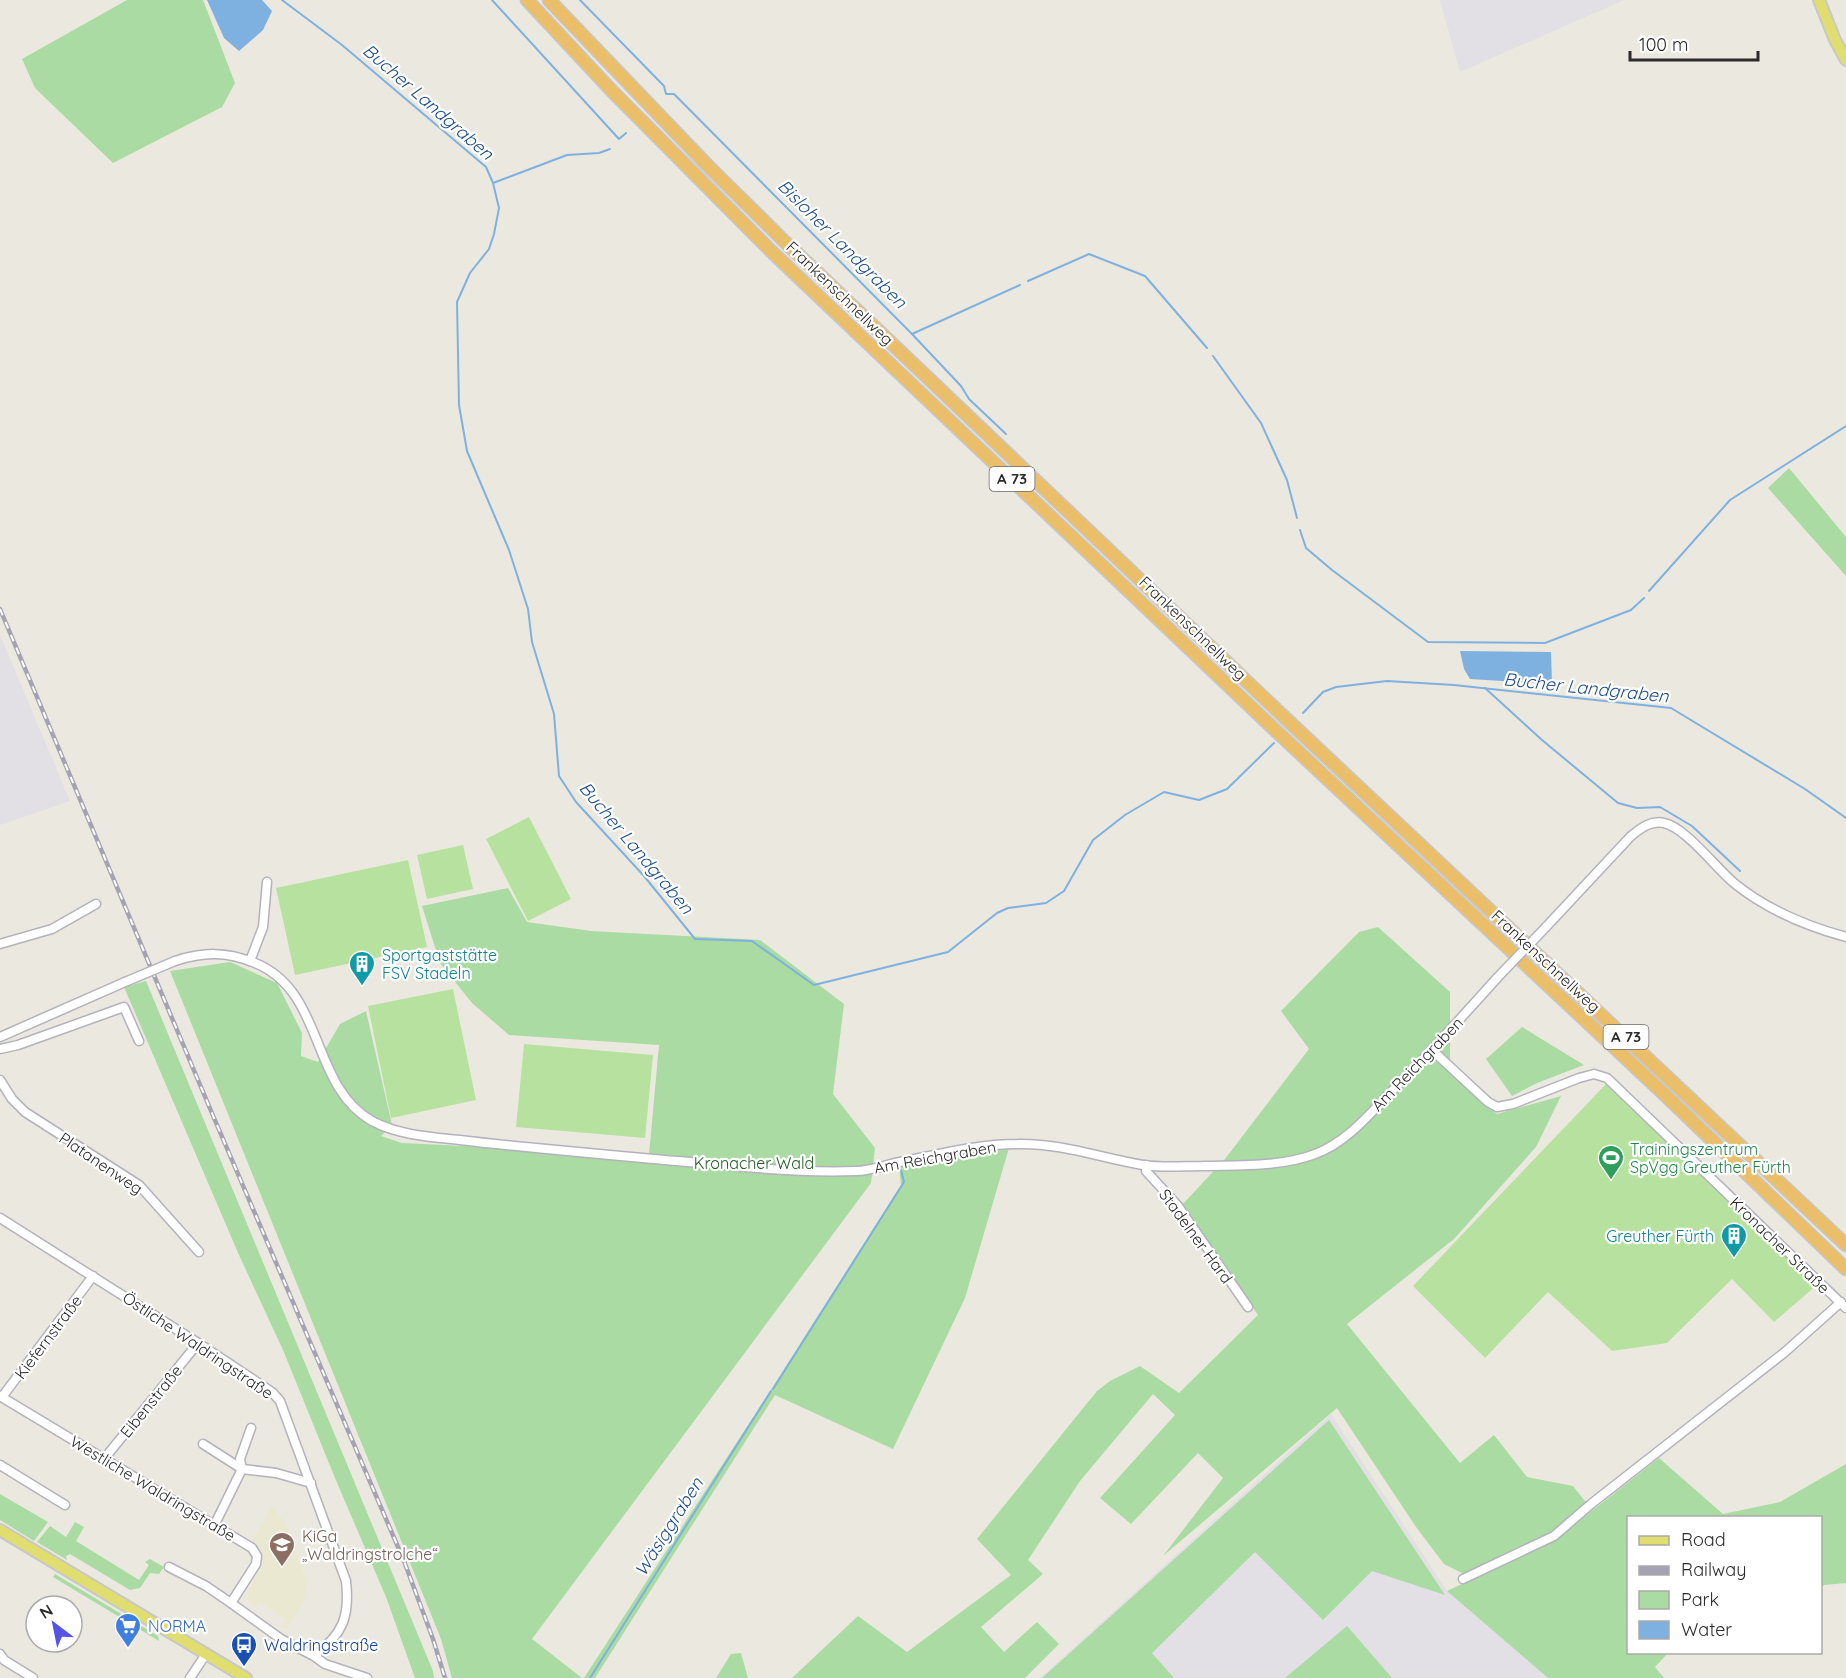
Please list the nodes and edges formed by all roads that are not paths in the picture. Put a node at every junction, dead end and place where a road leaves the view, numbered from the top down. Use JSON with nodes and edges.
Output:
{"nodes":[{"id":1,"x":527,"y":0,"type":"edge"},
{"id":2,"x":549,"y":0,"type":"edge"},
{"id":3,"x":1819,"y":0,"type":"edge"},
{"id":4,"x":1846,"y":60,"type":"edge"},
{"id":5,"x":267,"y":882,"type":"dead end"},
{"id":6,"x":96,"y":904,"type":"dead end"},
{"id":7,"x":1846,"y":937,"type":"edge"},
{"id":8,"x":0,"y":944,"type":"edge"},
{"id":9,"x":250,"y":961,"type":"junction"},
{"id":10,"x":0,"y":1037,"type":"edge"},
{"id":11,"x":139,"y":1041,"type":"dead end"},
{"id":12,"x":0,"y":1049,"type":"edge"},
{"id":13,"x":1432,"y":1050,"type":"junction"},
{"id":14,"x":0,"y":1080,"type":"edge"},
{"id":15,"x":1146,"y":1165,"type":"junction"},
{"id":16,"x":0,"y":1218,"type":"edge"},
{"id":17,"x":1846,"y":1245,"type":"edge"},
{"id":18,"x":199,"y":1252,"type":"dead end"},
{"id":19,"x":1846,"y":1269,"type":"edge"},
{"id":20,"x":93,"y":1276,"type":"junction"},
{"id":21,"x":1844,"y":1305,"type":"edge"},
{"id":22,"x":1248,"y":1307,"type":"dead end"},
{"id":23,"x":198,"y":1343,"type":"junction"},
{"id":24,"x":1,"y":1396,"type":"edge"},
{"id":25,"x":251,"y":1428,"type":"dead end"},
{"id":26,"x":203,"y":1444,"type":"dead end"},
{"id":27,"x":104,"y":1459,"type":"junction"},
{"id":28,"x":0,"y":1465,"type":"edge"},
{"id":29,"x":242,"y":1469,"type":"junction"},
{"id":30,"x":310,"y":1483,"type":"junction"},
{"id":31,"x":65,"y":1505,"type":"dead end"},
{"id":32,"x":215,"y":1524,"type":"junction"},
{"id":33,"x":1,"y":1533,"type":"edge"},
{"id":34,"x":169,"y":1567,"type":"dead end"},
{"id":35,"x":1463,"y":1579,"type":"dead end"},
{"id":36,"x":231,"y":1603,"type":"junction"},
{"id":37,"x":0,"y":1654,"type":"edge"},
{"id":38,"x":206,"y":1654,"type":"junction"},
{"id":39,"x":314,"y":1656,"type":"junction"},
{"id":40,"x":33,"y":1678,"type":"edge"},
{"id":41,"x":190,"y":1678,"type":"edge"},
{"id":42,"x":246,"y":1678,"type":"edge"},
{"id":43,"x":367,"y":1678,"type":"edge"}],
"edges":[{"from":1,"to":19,"type":"highway","name":"Frankenschnellweg","number":"A 73"},
{"from":2,"to":17,"type":"highway","name":"Frankenschnellweg","number":"A 73"},
{"from":3,"to":4,"type":"main road"},
{"from":5,"to":9,"type":"street"},
{"from":6,"to":8,"type":"street"},
{"from":7,"to":13,"type":"street","name":"Am Reichgraben","bridge":true},
{"from":9,"to":10,"type":"street","bridge":true},
{"from":9,"to":15,"type":"street","name":"Am Reichgraben"},
{"from":11,"to":12,"type":"street"},
{"from":13,"to":15,"type":"street","name":"Am Reichgraben"},
{"from":13,"to":21,"type":"street","name":"Kronacher Straße"},
{"from":14,"to":18,"type":"street","name":"Platanenweg"},
{"from":15,"to":22,"type":"street","name":"Stadelner Hard"},
{"from":16,"to":20,"type":"street","name":"Östliche Waldringstraße"},
{"from":20,"to":23,"type":"street","name":"Östliche Waldringstraße"},
{"from":20,"to":24,"type":"street","name":"Kiefernstraße"},
{"from":21,"to":35,"type":"street","name":"Kronacher Straße"},
{"from":23,"to":27,"type":"street","name":"Eibenstraße"},
{"from":23,"to":30,"type":"street","name":"Östliche Waldringstraße"},
{"from":24,"to":27,"type":"street","name":"Westliche Waldringstraße"},
{"from":25,"to":29,"type":"street"},
{"from":26,"to":29,"type":"street"},
{"from":27,"to":32,"type":"street","name":"Westliche Waldringstraße"},
{"from":28,"to":31,"type":"street"},
{"from":29,"to":30,"type":"street"},
{"from":29,"to":32,"type":"street"},
{"from":30,"to":39,"type":"street","name":"Östliche Waldringstraße"},
{"from":32,"to":36,"type":"street","name":"Westliche Waldringstraße"},
{"from":33,"to":38,"type":"main road"},
{"from":34,"to":36,"type":"street"},
{"from":36,"to":39,"type":"street"},
{"from":37,"to":40,"type":"street"},
{"from":38,"to":41,"type":"street"},
{"from":38,"to":42,"type":"main road"},
{"from":39,"to":43,"type":"street"}]}
